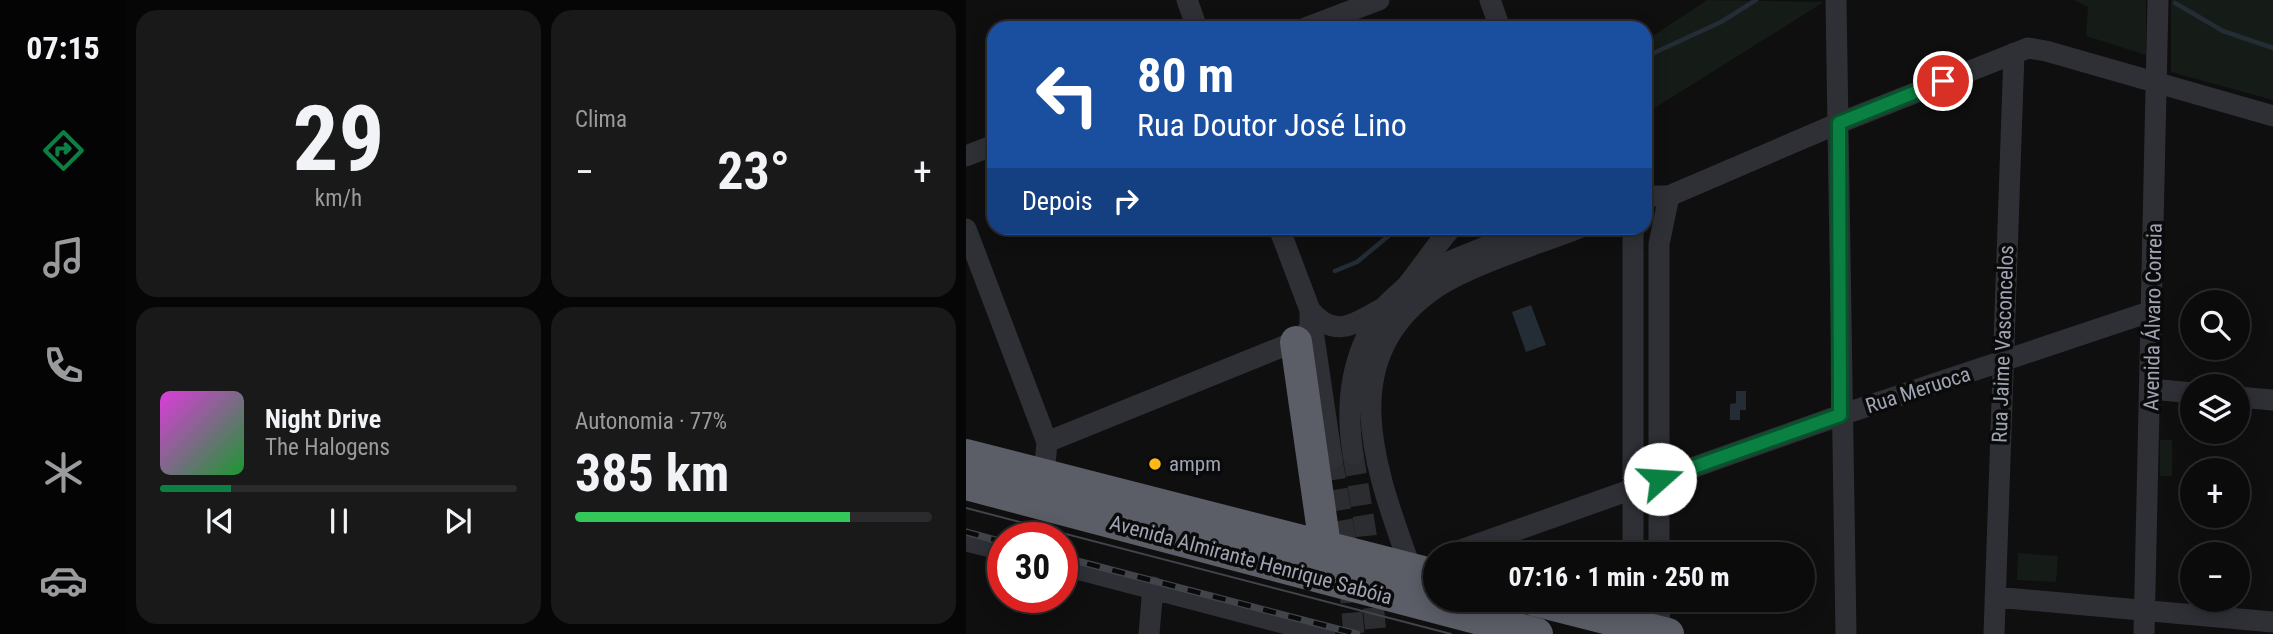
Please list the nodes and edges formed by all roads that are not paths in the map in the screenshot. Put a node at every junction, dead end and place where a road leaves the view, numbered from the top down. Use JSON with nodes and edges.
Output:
{"nodes":[{"id":1,"x":1187,"y":0,"type":"edge"},
{"id":2,"x":1379,"y":0,"type":"edge"},
{"id":3,"x":1490,"y":0,"type":"edge"},
{"id":4,"x":1836,"y":0,"type":"edge"},
{"id":5,"x":2158,"y":0,"type":"edge"},
{"id":6,"x":1194,"y":21,"type":"edge"},
{"id":7,"x":1324,"y":21,"type":"edge"},
{"id":8,"x":1498,"y":21,"type":"edge"},
{"id":9,"x":2014,"y":53,"type":"junction"},
{"id":10,"x":2158,"y":85,"type":"junction"},
{"id":11,"x":2273,"y":116,"type":"edge"},
{"id":12,"x":1839,"y":123,"type":"junction"},
{"id":13,"x":987,"y":148,"type":"edge"},
{"id":14,"x":966,"y":156,"type":"edge"},
{"id":15,"x":1652,"y":196,"type":"edge"},
{"id":16,"x":1669,"y":196,"type":"junction"},
{"id":17,"x":966,"y":229,"type":"edge"},
{"id":18,"x":1282,"y":235,"type":"edge"},
{"id":19,"x":1447,"y":235,"type":"edge"},
{"id":20,"x":1515,"y":235,"type":"edge"},
{"id":21,"x":1562,"y":235,"type":"edge"},
{"id":22,"x":1632,"y":235,"type":"edge"},
{"id":23,"x":1412,"y":295,"type":"junction"},
{"id":24,"x":1384,"y":308,"type":"junction"},
{"id":25,"x":1310,"y":310,"type":"junction"},
{"id":26,"x":2152,"y":312,"type":"junction"},
{"id":27,"x":1296,"y":342,"type":"junction"},
{"id":28,"x":2002,"y":361,"type":"junction"},
{"id":29,"x":2151,"y":389,"type":"junction"},
{"id":30,"x":2180,"y":392,"type":"edge"},
{"id":31,"x":2250,"y":398,"type":"edge"},
{"id":32,"x":2273,"y":400,"type":"edge"},
{"id":33,"x":1840,"y":415,"type":"junction"},
{"id":34,"x":1047,"y":442,"type":"junction"},
{"id":35,"x":966,"y":455,"type":"edge"},
{"id":36,"x":1044,"y":476,"type":"junction"},
{"id":37,"x":1660,"y":479,"type":"junction"},
{"id":38,"x":966,"y":484,"type":"edge"},
{"id":39,"x":1632,"y":488,"type":"junction"},
{"id":40,"x":966,"y":541,"type":"edge"},
{"id":41,"x":1483,"y":542,"type":"edge"},
{"id":42,"x":1633,"y":542,"type":"edge"},
{"id":43,"x":1659,"y":542,"type":"edge"},
{"id":44,"x":987,"y":546,"type":"edge"},
{"id":45,"x":1325,"y":547,"type":"junction"},
{"id":46,"x":1078,"y":569,"type":"edge"},
{"id":47,"x":1423,"y":572,"type":"edge"},
{"id":48,"x":1153,"y":587,"type":"junction"},
{"id":49,"x":1995,"y":597,"type":"junction"},
{"id":50,"x":2143,"y":609,"type":"junction"},
{"id":51,"x":1630,"y":612,"type":"edge"},
{"id":52,"x":1659,"y":612,"type":"edge"},
{"id":53,"x":2273,"y":622,"type":"edge"},
{"id":54,"x":1149,"y":634,"type":"edge"},
{"id":55,"x":1325,"y":634,"type":"edge"},
{"id":56,"x":1537,"y":634,"type":"edge"},
{"id":57,"x":1667,"y":634,"type":"edge"},
{"id":58,"x":1846,"y":634,"type":"edge"},
{"id":59,"x":1994,"y":634,"type":"edge"},
{"id":60,"x":2144,"y":634,"type":"edge"}],
"edges":[{"from":1,"to":6,"type":"street"},
{"from":2,"to":7,"type":"street"},
{"from":3,"to":8,"type":"street"},
{"from":4,"to":12,"type":"street"},
{"from":5,"to":10,"type":"street","name":"Avenida Álvaro Correia"},
{"from":9,"to":10,"type":"street"},
{"from":9,"to":12,"type":"street"},
{"from":9,"to":28,"type":"street","name":"Rua Jaime Vasconcelos"},
{"from":10,"to":11,"type":"street"},
{"from":10,"to":26,"type":"street","name":"Avenida Álvaro Correia"},
{"from":12,"to":16,"type":"street"},
{"from":12,"to":33,"type":"street"},
{"from":13,"to":14,"type":"street"},
{"from":15,"to":16,"type":"street"},
{"from":16,"to":37,"type":"street"},
{"from":17,"to":34,"type":"street"},
{"from":18,"to":25,"type":"street"},
{"from":19,"to":23,"type":"street"},
{"from":20,"to":23,"type":"street"},
{"from":21,"to":23,"type":"street"},
{"from":22,"to":39,"type":"street"},
{"from":23,"to":24,"type":"street"},
{"from":23,"to":47,"type":"street"},
{"from":24,"to":25,"type":"street"},
{"from":24,"to":25,"type":"street"},
{"from":25,"to":27,"type":"street"},
{"from":26,"to":28,"type":"street","name":"Rua Meruoca"},
{"from":26,"to":29,"type":"street","name":"Avenida Álvaro Correia"},
{"from":27,"to":34,"type":"street"},
{"from":27,"to":45,"type":"highway"},
{"from":28,"to":33,"type":"street","name":"Rua Meruoca"},
{"from":28,"to":49,"type":"street","name":"Rua Jaime Vasconcelos"},
{"from":29,"to":30,"type":"street"},
{"from":29,"to":50,"type":"street","name":"Avenida Álvaro Correia"},
{"from":31,"to":32,"type":"street"},
{"from":33,"to":37,"type":"street","name":"Rua Meruoca"},
{"from":33,"to":58,"type":"street"},
{"from":34,"to":36,"type":"street"},
{"from":35,"to":36,"type":"highway","name":"Avenida Almirante Henrique Sabóia"},
{"from":36,"to":45,"type":"highway","name":"Avenida Almirante Henrique Sabóia"},
{"from":37,"to":39,"type":"street","name":"Rua Meruoca"},
{"from":37,"to":43,"type":"street"},
{"from":38,"to":56,"type":"highway","name":"Avenida Almirante Henrique Sabóia"},
{"from":39,"to":41,"type":"street","name":"Rua Meruoca"},
{"from":39,"to":42,"type":"street"},
{"from":40,"to":44,"type":"street"},
{"from":45,"to":47,"type":"highway","name":"Avenida Almirante Henrique Sabóia"},
{"from":46,"to":48,"type":"street"},
{"from":48,"to":54,"type":"street"},
{"from":48,"to":55,"type":"street"},
{"from":49,"to":50,"type":"street"},
{"from":49,"to":59,"type":"street","name":"Rua Jaime Vasconcelos"},
{"from":50,"to":53,"type":"street"},
{"from":50,"to":60,"type":"street","name":"Avenida Álvaro Correia"},
{"from":51,"to":57,"type":"highway"},
{"from":52,"to":57,"type":"street"}]}
